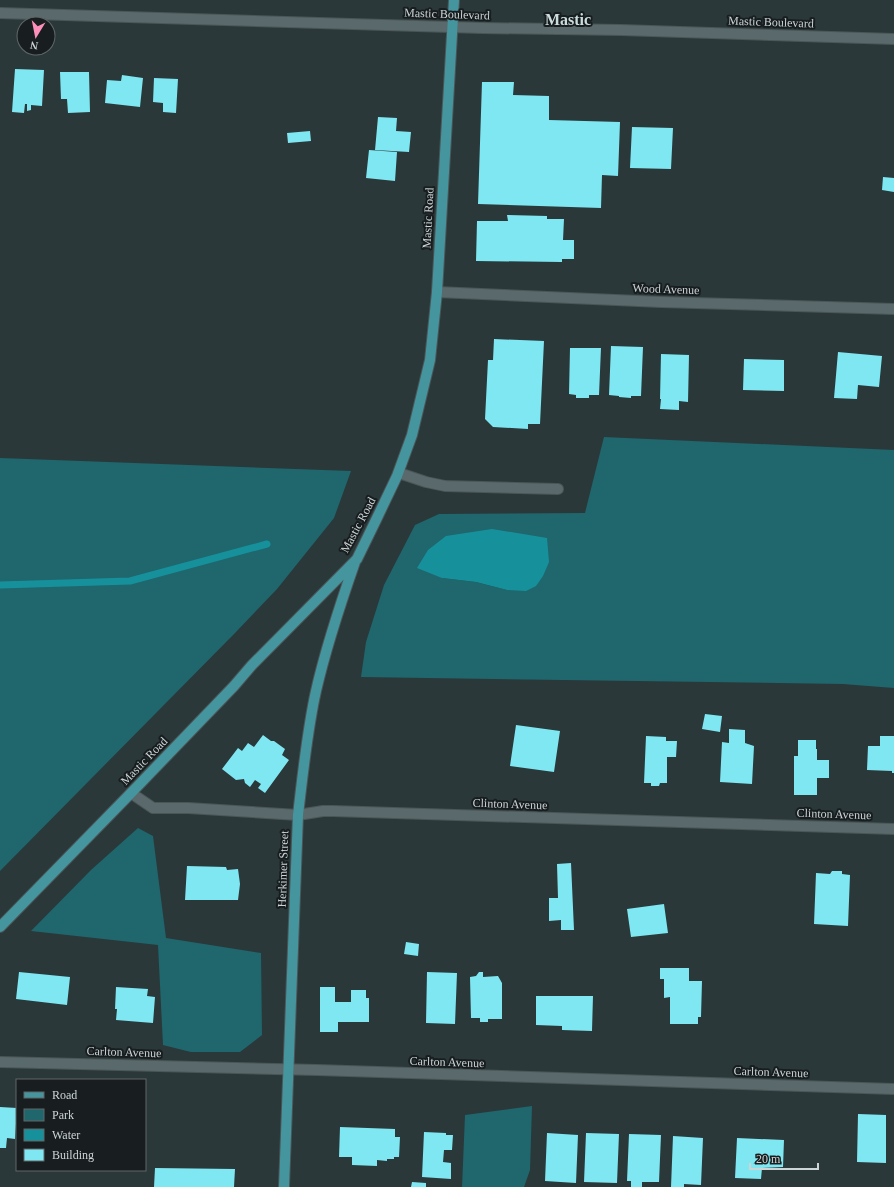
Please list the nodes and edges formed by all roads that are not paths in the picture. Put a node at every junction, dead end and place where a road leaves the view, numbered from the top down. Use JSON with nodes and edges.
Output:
{"nodes":[{"id":1,"x":454,"y":0,"type":"edge"},
{"id":2,"x":0,"y":13,"type":"edge"},
{"id":3,"x":452,"y":27,"type":"junction"},
{"id":4,"x":894,"y":39,"type":"edge"},
{"id":5,"x":437,"y":292,"type":"junction"},
{"id":6,"x":894,"y":309,"type":"edge"},
{"id":7,"x":399,"y":473,"type":"junction"},
{"id":8,"x":558,"y":489,"type":"dead end"},
{"id":9,"x":356,"y":558,"type":"junction"},
{"id":10,"x":131,"y":793,"type":"junction"},
{"id":11,"x":298,"y":815,"type":"junction"},
{"id":12,"x":894,"y":829,"type":"edge"},
{"id":13,"x":0,"y":927,"type":"edge"},
{"id":14,"x":0,"y":1062,"type":"edge"},
{"id":15,"x":288,"y":1070,"type":"junction"},
{"id":16,"x":894,"y":1089,"type":"edge"},
{"id":17,"x":284,"y":1187,"type":"edge"}],
"edges":[{"from":1,"to":3,"type":"main road","name":"Mastic Road"},
{"from":2,"to":3,"type":"street","name":"Mastic Boulevard"},
{"from":3,"to":4,"type":"street","name":"Mastic Boulevard"},
{"from":3,"to":5,"type":"main road","name":"Mastic Road"},
{"from":5,"to":6,"type":"street","name":"Wood Avenue"},
{"from":5,"to":7,"type":"main road","name":"Mastic Road"},
{"from":7,"to":8,"type":"street"},
{"from":7,"to":9,"type":"main road","name":"Mastic Road"},
{"from":9,"to":10,"type":"main road","name":"Mastic Road"},
{"from":9,"to":11,"type":"main road","name":"Herkimer Street"},
{"from":10,"to":11,"type":"street","name":"Clinton Avenue"},
{"from":10,"to":13,"type":"main road","name":"Mastic Road"},
{"from":11,"to":12,"type":"street","name":"Clinton Avenue"},
{"from":11,"to":15,"type":"main road","name":"Herkimer Street"},
{"from":14,"to":15,"type":"street","name":"Carlton Avenue"},
{"from":15,"to":16,"type":"street","name":"Carlton Avenue"},
{"from":15,"to":17,"type":"main road","name":"Herkimer Street"}]}
